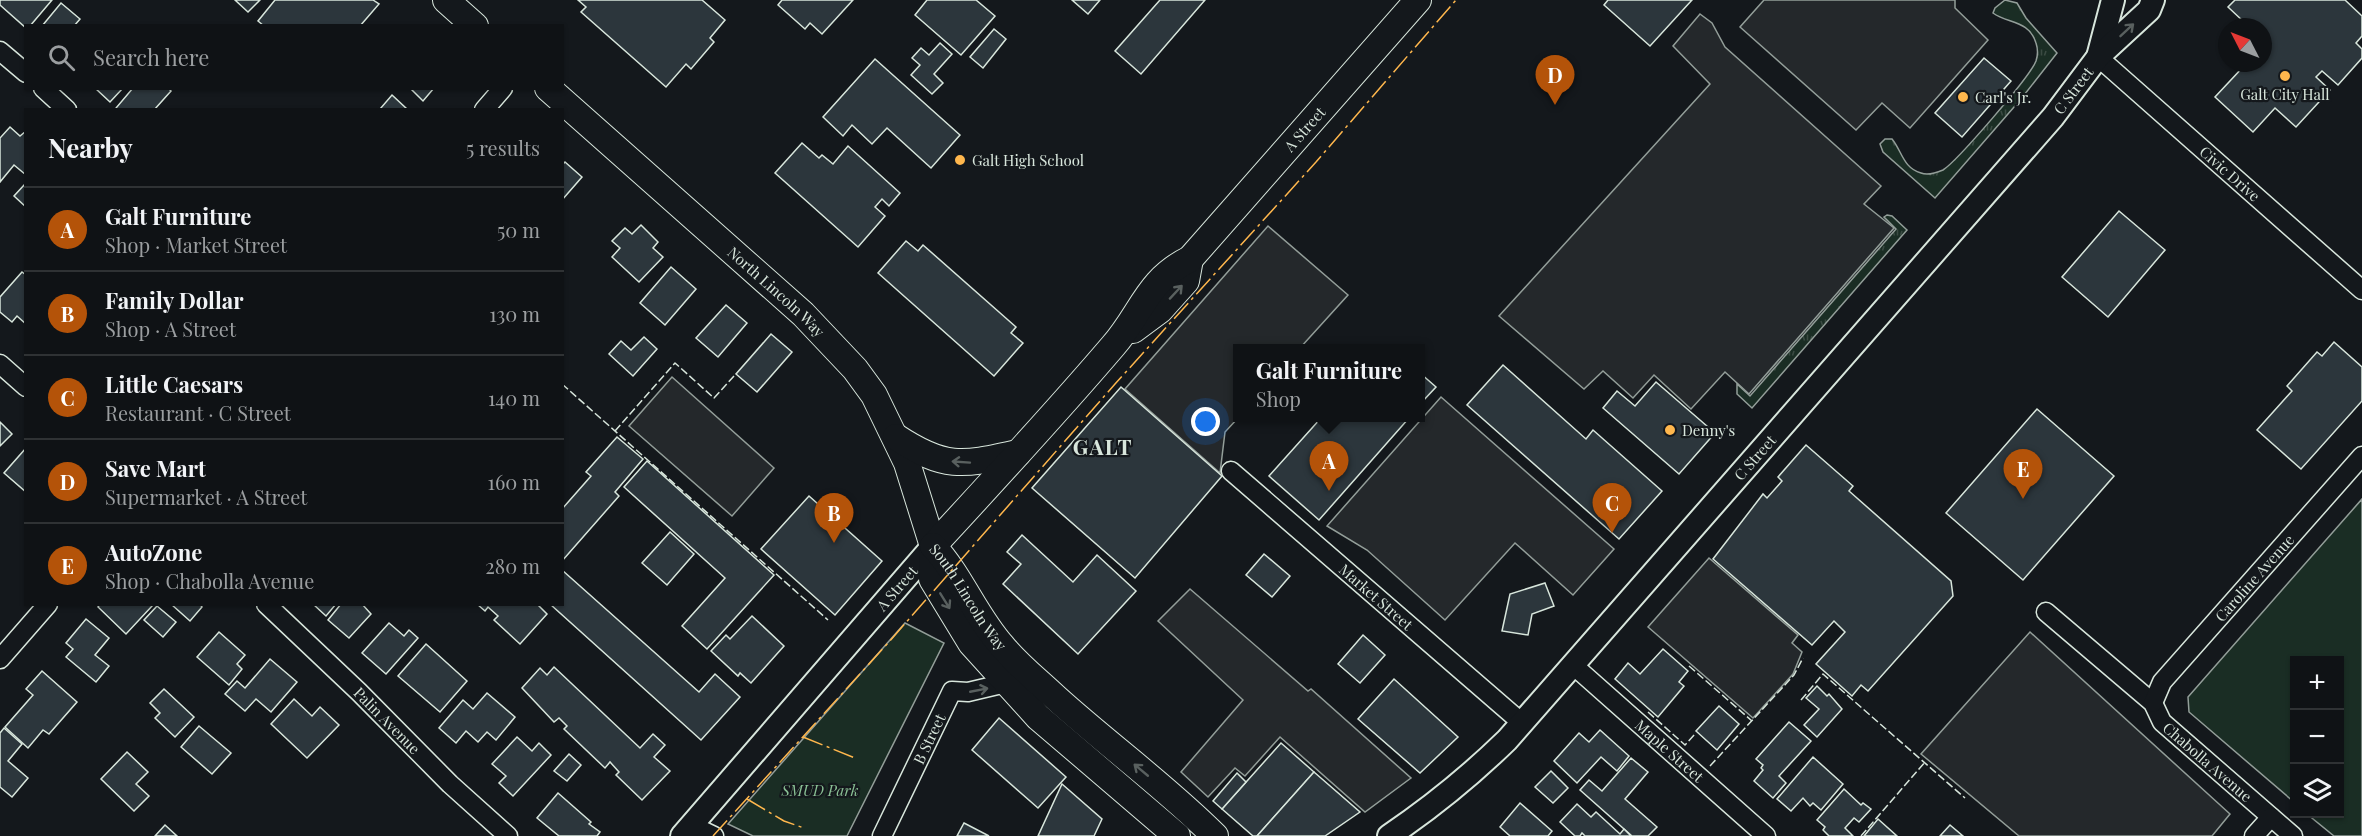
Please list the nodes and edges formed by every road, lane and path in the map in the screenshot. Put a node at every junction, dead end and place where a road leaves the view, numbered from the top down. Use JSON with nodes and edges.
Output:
{"nodes":[{"id":1,"x":446,"y":0,"type":"edge"},
{"id":2,"x":1418,"y":0,"type":"edge"},
{"id":3,"x":2113,"y":0,"type":"edge"},
{"id":4,"x":2153,"y":0,"type":"edge"},
{"id":5,"x":473,"y":24,"type":"edge"},
{"id":6,"x":0,"y":51,"type":"edge"},
{"id":7,"x":2098,"y":57,"type":"junction"},
{"id":8,"x":24,"y":71,"type":"edge"},
{"id":9,"x":45,"y":90,"type":"edge"},
{"id":10,"x":501,"y":90,"type":"edge"},
{"id":11,"x":550,"y":90,"type":"edge"},
{"id":12,"x":65,"y":108,"type":"edge"},
{"id":13,"x":486,"y":108,"type":"edge"},
{"id":14,"x":2362,"y":290,"type":"edge"},
{"id":15,"x":0,"y":364,"type":"edge"},
{"id":16,"x":24,"y":385,"type":"edge"},
{"id":17,"x":896,"y":437,"type":"junction"},
{"id":18,"x":1018,"y":453,"type":"junction"},
{"id":19,"x":2362,"y":456,"type":"edge"},
{"id":20,"x":1231,"y":471,"type":"dead end"},
{"id":21,"x":933,"y":546,"type":"junction"},
{"id":22,"x":46,"y":606,"type":"edge"},
{"id":23,"x":268,"y":606,"type":"edge"},
{"id":24,"x":2046,"y":612,"type":"dead end"},
{"id":25,"x":0,"y":659,"type":"edge"},
{"id":26,"x":1573,"y":665,"type":"junction"},
{"id":27,"x":1006,"y":683,"type":"junction"},
{"id":28,"x":2153,"y":703,"type":"junction"},
{"id":29,"x":1522,"y":723,"type":"junction"},
{"id":30,"x":2271,"y":817,"type":"junction"},
{"id":31,"x":687,"y":830,"type":"edge"},
{"id":32,"x":507,"y":836,"type":"edge"},
{"id":33,"x":714,"y":836,"type":"edge"},
{"id":34,"x":882,"y":836,"type":"edge"},
{"id":35,"x":1177,"y":836,"type":"edge"},
{"id":36,"x":1215,"y":836,"type":"edge"},
{"id":37,"x":1389,"y":836,"type":"edge"},
{"id":38,"x":1766,"y":836,"type":"edge"},
{"id":39,"x":2254,"y":836,"type":"edge"},
{"id":40,"x":2293,"y":836,"type":"edge"}],
"edges":[{"from":1,"to":5,"type":"main road"},
{"from":2,"to":18,"type":"main road","name":"A Street"},
{"from":3,"to":7,"type":"street","name":"C Street"},
{"from":7,"to":4,"type":"street","name":"C Street","one_way":true},
{"from":6,"to":8,"type":"street"},
{"from":7,"to":14,"type":"street","name":"Civic Drive"},
{"from":7,"to":26,"type":"street","name":"C Street"},
{"from":9,"to":12,"type":"street"},
{"from":10,"to":13,"type":"street"},
{"from":11,"to":17,"type":"main road","name":"North Lincoln Way"},
{"from":15,"to":16,"type":"street"},
{"from":18,"to":17,"type":"main road","one_way":true},
{"from":17,"to":21,"type":"main road","name":"North Lincoln Way"},
{"from":18,"to":21,"type":"main road","name":"A Street"},
{"from":19,"to":28,"type":"street","name":"Caroline Avenue"},
{"from":20,"to":29,"type":"street","name":"Market Street"},
{"from":21,"to":27,"type":"main road","name":"South Lincoln Way","one_way":true},
{"from":21,"to":31,"type":"street","name":"A Street"},
{"from":36,"to":21,"type":"main road","name":"South Lincoln Way","one_way":true},
{"from":22,"to":25,"type":"street"},
{"from":23,"to":32,"type":"street","name":"Palin Avenue"},
{"from":24,"to":28,"type":"street","name":"Chabolla Avenue"},
{"from":26,"to":29,"type":"street","name":"C Street"},
{"from":26,"to":38,"type":"street","name":"Maple Street"},
{"from":34,"to":27,"type":"street","name":"B Street","one_way":true},
{"from":27,"to":35,"type":"main road","name":"South Lincoln Way"},
{"from":28,"to":30,"type":"street","name":"Chabolla Avenue"},
{"from":29,"to":37,"type":"street","name":"C Street"},
{"from":30,"to":39,"type":"street"},
{"from":30,"to":40,"type":"street","name":"Chabolla Avenue"},
{"from":31,"to":33,"type":"street"}]}
